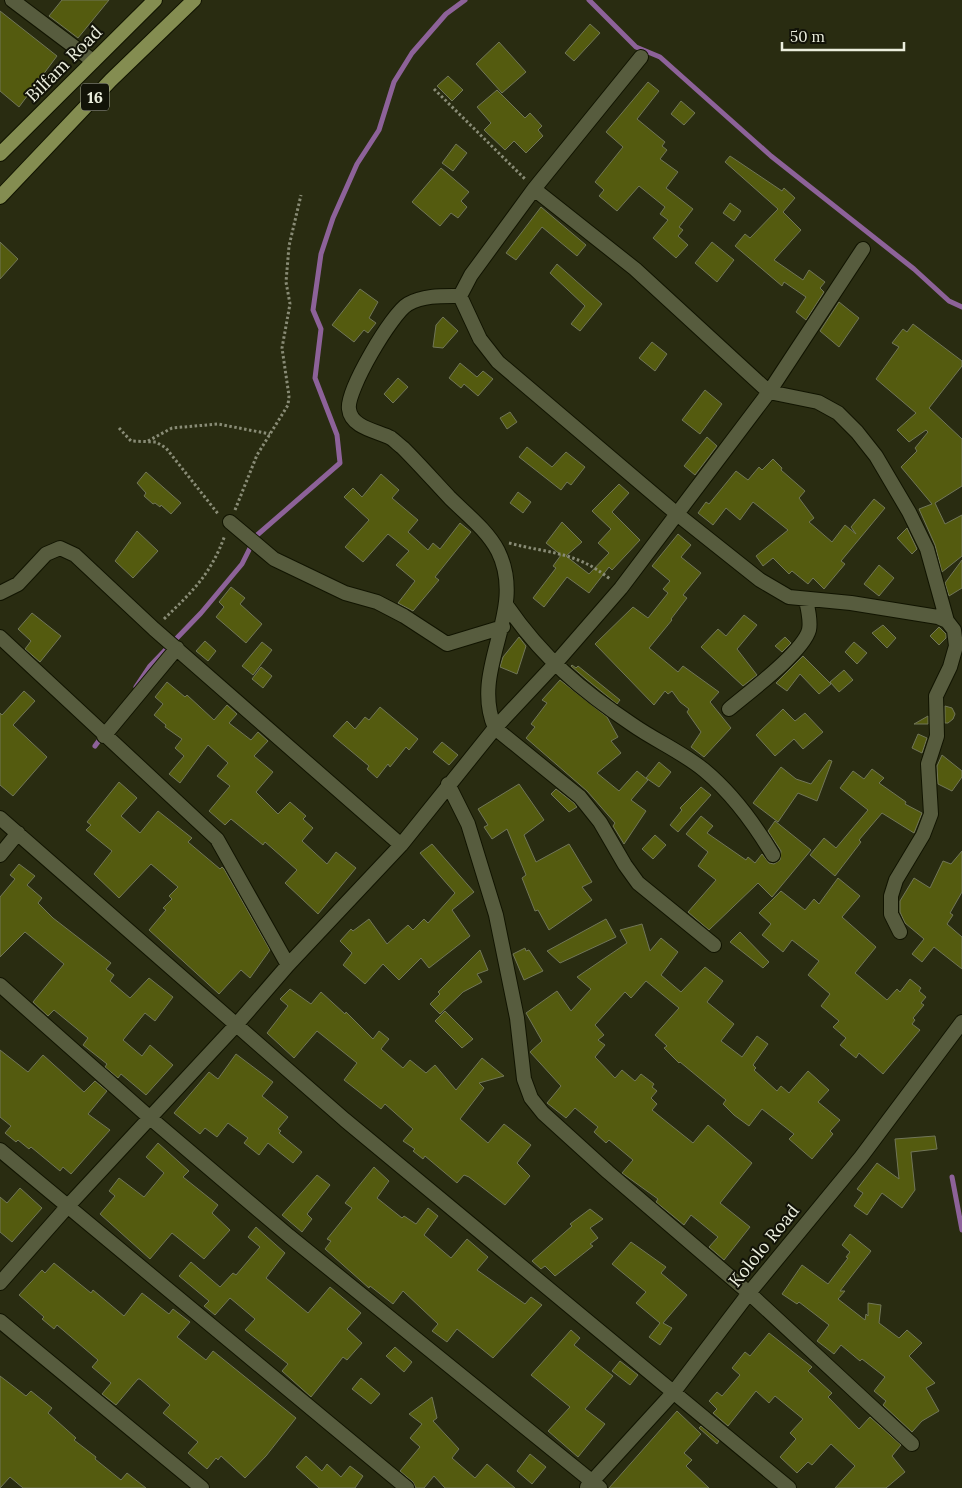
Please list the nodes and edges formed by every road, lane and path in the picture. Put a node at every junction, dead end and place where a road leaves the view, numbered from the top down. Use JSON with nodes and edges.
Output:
{"nodes":[{"id":1,"x":12,"y":0,"type":"edge"},
{"id":2,"x":154,"y":0,"type":"edge"},
{"id":3,"x":194,"y":0,"type":"edge"},
{"id":4,"x":641,"y":57,"type":"dead end"},
{"id":5,"x":93,"y":61,"type":"junction"},
{"id":6,"x":434,"y":90,"type":"dead end"},
{"id":7,"x":1,"y":150,"type":"edge"},
{"id":8,"x":534,"y":189,"type":"junction"},
{"id":9,"x":301,"y":195,"type":"dead end"},
{"id":10,"x":0,"y":197,"type":"edge"},
{"id":11,"x":863,"y":249,"type":"dead end"},
{"id":12,"x":460,"y":296,"type":"junction"},
{"id":13,"x":769,"y":392,"type":"junction"},
{"id":14,"x":119,"y":428,"type":"dead end"},
{"id":15,"x":270,"y":434,"type":"junction"},
{"id":16,"x":147,"y":441,"type":"junction"},
{"id":17,"x":677,"y":514,"type":"junction"},
{"id":18,"x":230,"y":522,"type":"junction"},
{"id":19,"x":486,"y":534,"type":"junction"},
{"id":20,"x":620,"y":588,"type":"junction"},
{"id":21,"x":0,"y":593,"type":"edge"},
{"id":22,"x":806,"y":600,"type":"junction"},
{"id":23,"x":507,"y":606,"type":"junction"},
{"id":24,"x":948,"y":621,"type":"junction"},
{"id":25,"x":503,"y":626,"type":"junction"},
{"id":26,"x":154,"y":628,"type":"junction"},
{"id":27,"x":0,"y":636,"type":"edge"},
{"id":28,"x":177,"y":648,"type":"junction"},
{"id":29,"x":554,"y":665,"type":"junction"},
{"id":30,"x":729,"y":709,"type":"dead end"},
{"id":31,"x":495,"y":728,"type":"junction"},
{"id":32,"x":104,"y":736,"type":"junction"},
{"id":33,"x":448,"y":784,"type":"junction"},
{"id":34,"x":0,"y":818,"type":"edge"},
{"id":35,"x":18,"y":833,"type":"junction"},
{"id":36,"x":401,"y":844,"type":"junction"},
{"id":37,"x":0,"y":855,"type":"edge"},
{"id":38,"x":773,"y":855,"type":"dead end"},
{"id":39,"x":900,"y":932,"type":"dead end"},
{"id":40,"x":714,"y":945,"type":"dead end"},
{"id":41,"x":288,"y":964,"type":"junction"},
{"id":42,"x":0,"y":985,"type":"edge"},
{"id":43,"x":962,"y":1022,"type":"edge"},
{"id":44,"x":237,"y":1024,"type":"junction"},
{"id":45,"x":149,"y":1118,"type":"junction"},
{"id":46,"x":0,"y":1150,"type":"edge"},
{"id":47,"x":67,"y":1207,"type":"junction"},
{"id":48,"x":0,"y":1283,"type":"edge"},
{"id":49,"x":749,"y":1293,"type":"junction"},
{"id":50,"x":0,"y":1321,"type":"edge"},
{"id":51,"x":674,"y":1393,"type":"junction"},
{"id":52,"x":912,"y":1444,"type":"dead end"},
{"id":53,"x":202,"y":1488,"type":"edge"},
{"id":54,"x":406,"y":1488,"type":"edge"},
{"id":55,"x":587,"y":1488,"type":"edge"},
{"id":56,"x":600,"y":1488,"type":"edge"},
{"id":57,"x":788,"y":1488,"type":"edge"}],
"edges":[{"from":1,"to":5,"type":"street"},
{"from":2,"to":5,"type":"main road","name":"Bilfam Road","number":"16"},
{"from":3,"to":10,"type":"main road","number":"16"},
{"from":4,"to":8,"type":"street"},
{"from":5,"to":7,"type":"main road","name":"Bilfam Road","number":"16"},
{"from":6,"to":8,"type":"path"},
{"from":8,"to":12,"type":"street"},
{"from":8,"to":13,"type":"street"},
{"from":9,"to":15,"type":"path"},
{"from":11,"to":13,"type":"street"},
{"from":12,"to":17,"type":"street"},
{"from":12,"to":19,"type":"street"},
{"from":13,"to":17,"type":"street"},
{"from":13,"to":24,"type":"street"},
{"from":14,"to":16,"type":"path"},
{"from":15,"to":16,"type":"path"},
{"from":15,"to":18,"type":"path"},
{"from":16,"to":18,"type":"path"},
{"from":17,"to":20,"type":"street"},
{"from":17,"to":22,"type":"street"},
{"from":18,"to":25,"type":"street"},
{"from":18,"to":26,"type":"path"},
{"from":19,"to":20,"type":"path"},
{"from":19,"to":23,"type":"street"},
{"from":20,"to":29,"type":"street"},
{"from":21,"to":26,"type":"street"},
{"from":22,"to":24,"type":"street"},
{"from":22,"to":30,"type":"street"},
{"from":23,"to":25,"type":"street"},
{"from":23,"to":29,"type":"street"},
{"from":24,"to":39,"type":"street"},
{"from":25,"to":31,"type":"street"},
{"from":26,"to":28,"type":"street"},
{"from":27,"to":32,"type":"street"},
{"from":28,"to":32,"type":"street"},
{"from":28,"to":36,"type":"street"},
{"from":29,"to":31,"type":"street"},
{"from":29,"to":38,"type":"street"},
{"from":31,"to":33,"type":"street"},
{"from":31,"to":40,"type":"street"},
{"from":32,"to":41,"type":"street"},
{"from":33,"to":36,"type":"street"},
{"from":33,"to":49,"type":"street"},
{"from":34,"to":35,"type":"street"},
{"from":35,"to":37,"type":"street"},
{"from":35,"to":44,"type":"street"},
{"from":36,"to":41,"type":"street"},
{"from":41,"to":44,"type":"street"},
{"from":42,"to":45,"type":"street"},
{"from":43,"to":49,"type":"street","name":"Kololo Road"},
{"from":44,"to":45,"type":"street"},
{"from":44,"to":51,"type":"street"},
{"from":45,"to":47,"type":"street"},
{"from":45,"to":56,"type":"street"},
{"from":46,"to":47,"type":"street"},
{"from":47,"to":48,"type":"street"},
{"from":47,"to":54,"type":"street"},
{"from":49,"to":51,"type":"street","name":"Kololo Road"},
{"from":49,"to":52,"type":"street"},
{"from":50,"to":53,"type":"street"},
{"from":51,"to":55,"type":"street","name":"Kololo Road"},
{"from":51,"to":57,"type":"street"}]}
